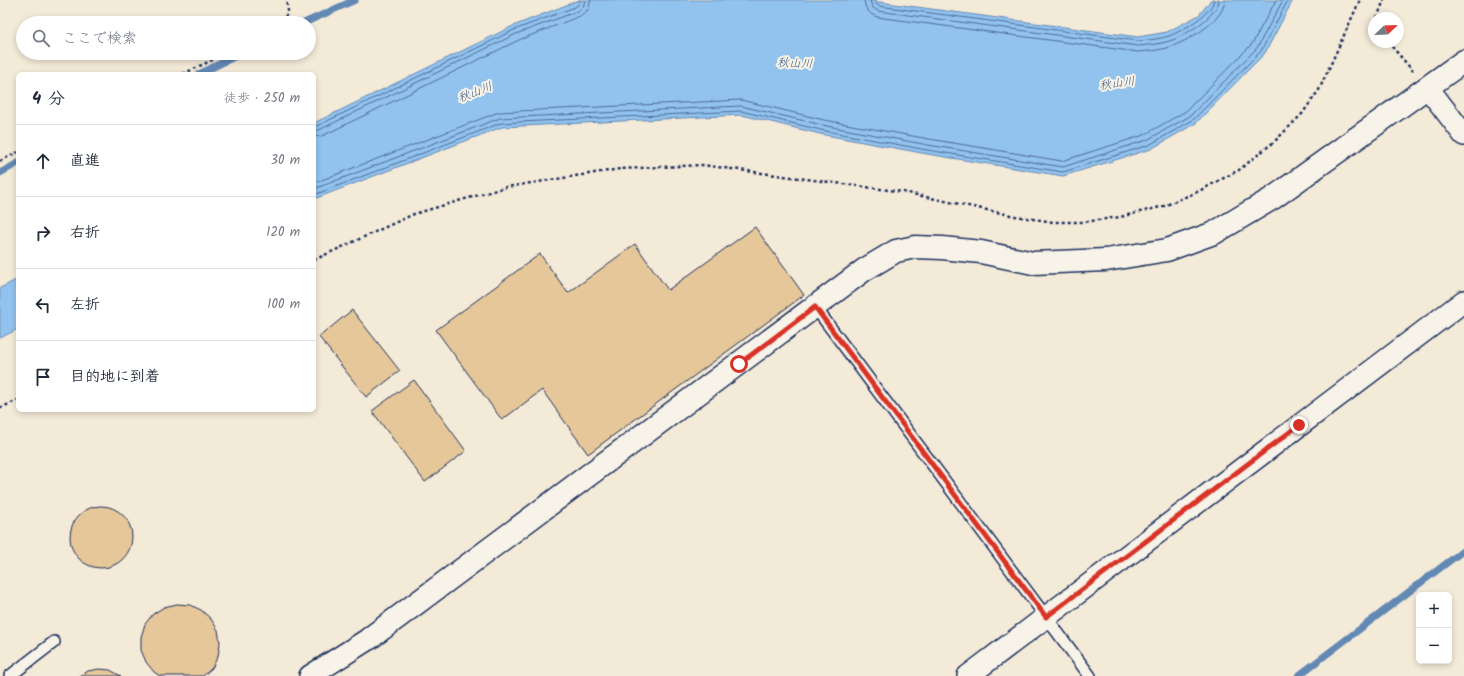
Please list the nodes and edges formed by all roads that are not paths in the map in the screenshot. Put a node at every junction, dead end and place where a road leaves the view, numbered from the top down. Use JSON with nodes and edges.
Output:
{"nodes":[{"id":1,"x":1464,"y":61,"type":"edge"},
{"id":2,"x":1428,"y":88,"type":"junction"},
{"id":3,"x":1464,"y":135,"type":"edge"},
{"id":4,"x":1464,"y":301,"type":"edge"},
{"id":5,"x":815,"y":307,"type":"junction"},
{"id":6,"x":1046,"y":617,"type":"junction"},
{"id":7,"x":370,"y":638,"type":"joint"},
{"id":8,"x":54,"y":642,"type":"dead end"},
{"id":9,"x":312,"y":675,"type":"edge"},
{"id":10,"x":10,"y":676,"type":"edge"},
{"id":11,"x":968,"y":676,"type":"edge"},
{"id":12,"x":1090,"y":676,"type":"edge"}],
"edges":[{"from":1,"to":2,"type":"street"},
{"from":2,"to":3,"type":"street"},
{"from":2,"to":5,"type":"street"},
{"from":4,"to":6,"type":"street"},
{"from":5,"to":6,"type":"lane"},
{"from":5,"to":7,"type":"street"},
{"from":6,"to":11,"type":"street"},
{"from":6,"to":12,"type":"lane"},
{"from":7,"to":9,"type":"street"},
{"from":8,"to":10,"type":"lane"}]}
